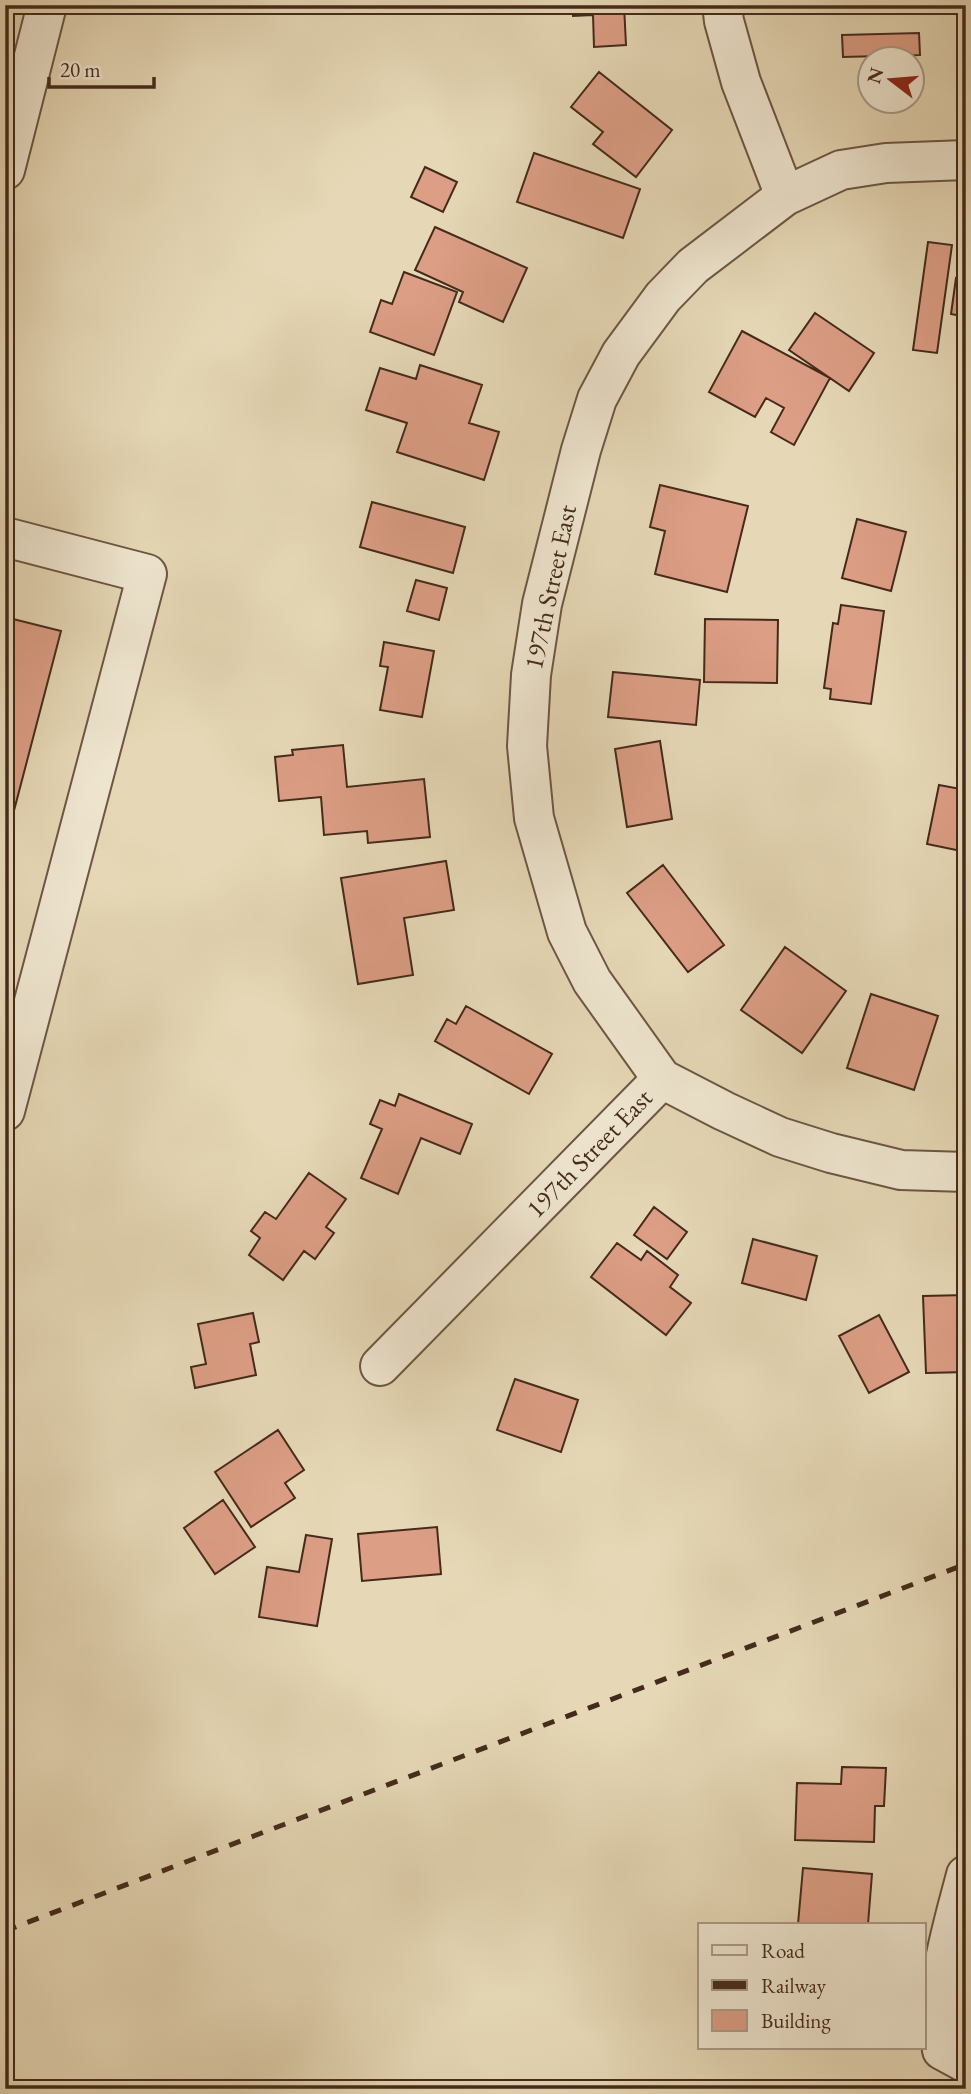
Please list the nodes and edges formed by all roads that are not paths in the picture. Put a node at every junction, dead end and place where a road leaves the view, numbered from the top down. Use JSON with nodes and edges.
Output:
{"nodes":[{"id":1,"x":47,"y":5,"type":"edge"},
{"id":2,"x":722,"y":5,"type":"edge"},
{"id":3,"x":15,"y":92,"type":"edge"},
{"id":4,"x":966,"y":160,"type":"edge"},
{"id":5,"x":5,"y":170,"type":"edge"},
{"id":6,"x":785,"y":196,"type":"junction"},
{"id":7,"x":5,"y":537,"type":"edge"},
{"id":8,"x":662,"y":1079,"type":"junction"},
{"id":9,"x":5,"y":1111,"type":"edge"},
{"id":10,"x":966,"y":1172,"type":"edge"},
{"id":11,"x":380,"y":1366,"type":"dead end"},
{"id":12,"x":966,"y":1875,"type":"edge"},
{"id":13,"x":954,"y":2057,"type":"edge"}],
"edges":[{"from":1,"to":3,"type":"street"},
{"from":2,"to":6,"type":"street"},
{"from":3,"to":5,"type":"street"},
{"from":4,"to":6,"type":"street","name":"197th Street East"},
{"from":6,"to":8,"type":"street","name":"197th Street East"},
{"from":7,"to":9,"type":"street"},
{"from":8,"to":10,"type":"street"},
{"from":8,"to":11,"type":"street","name":"197th Street East"},
{"from":12,"to":13,"type":"street"}]}
